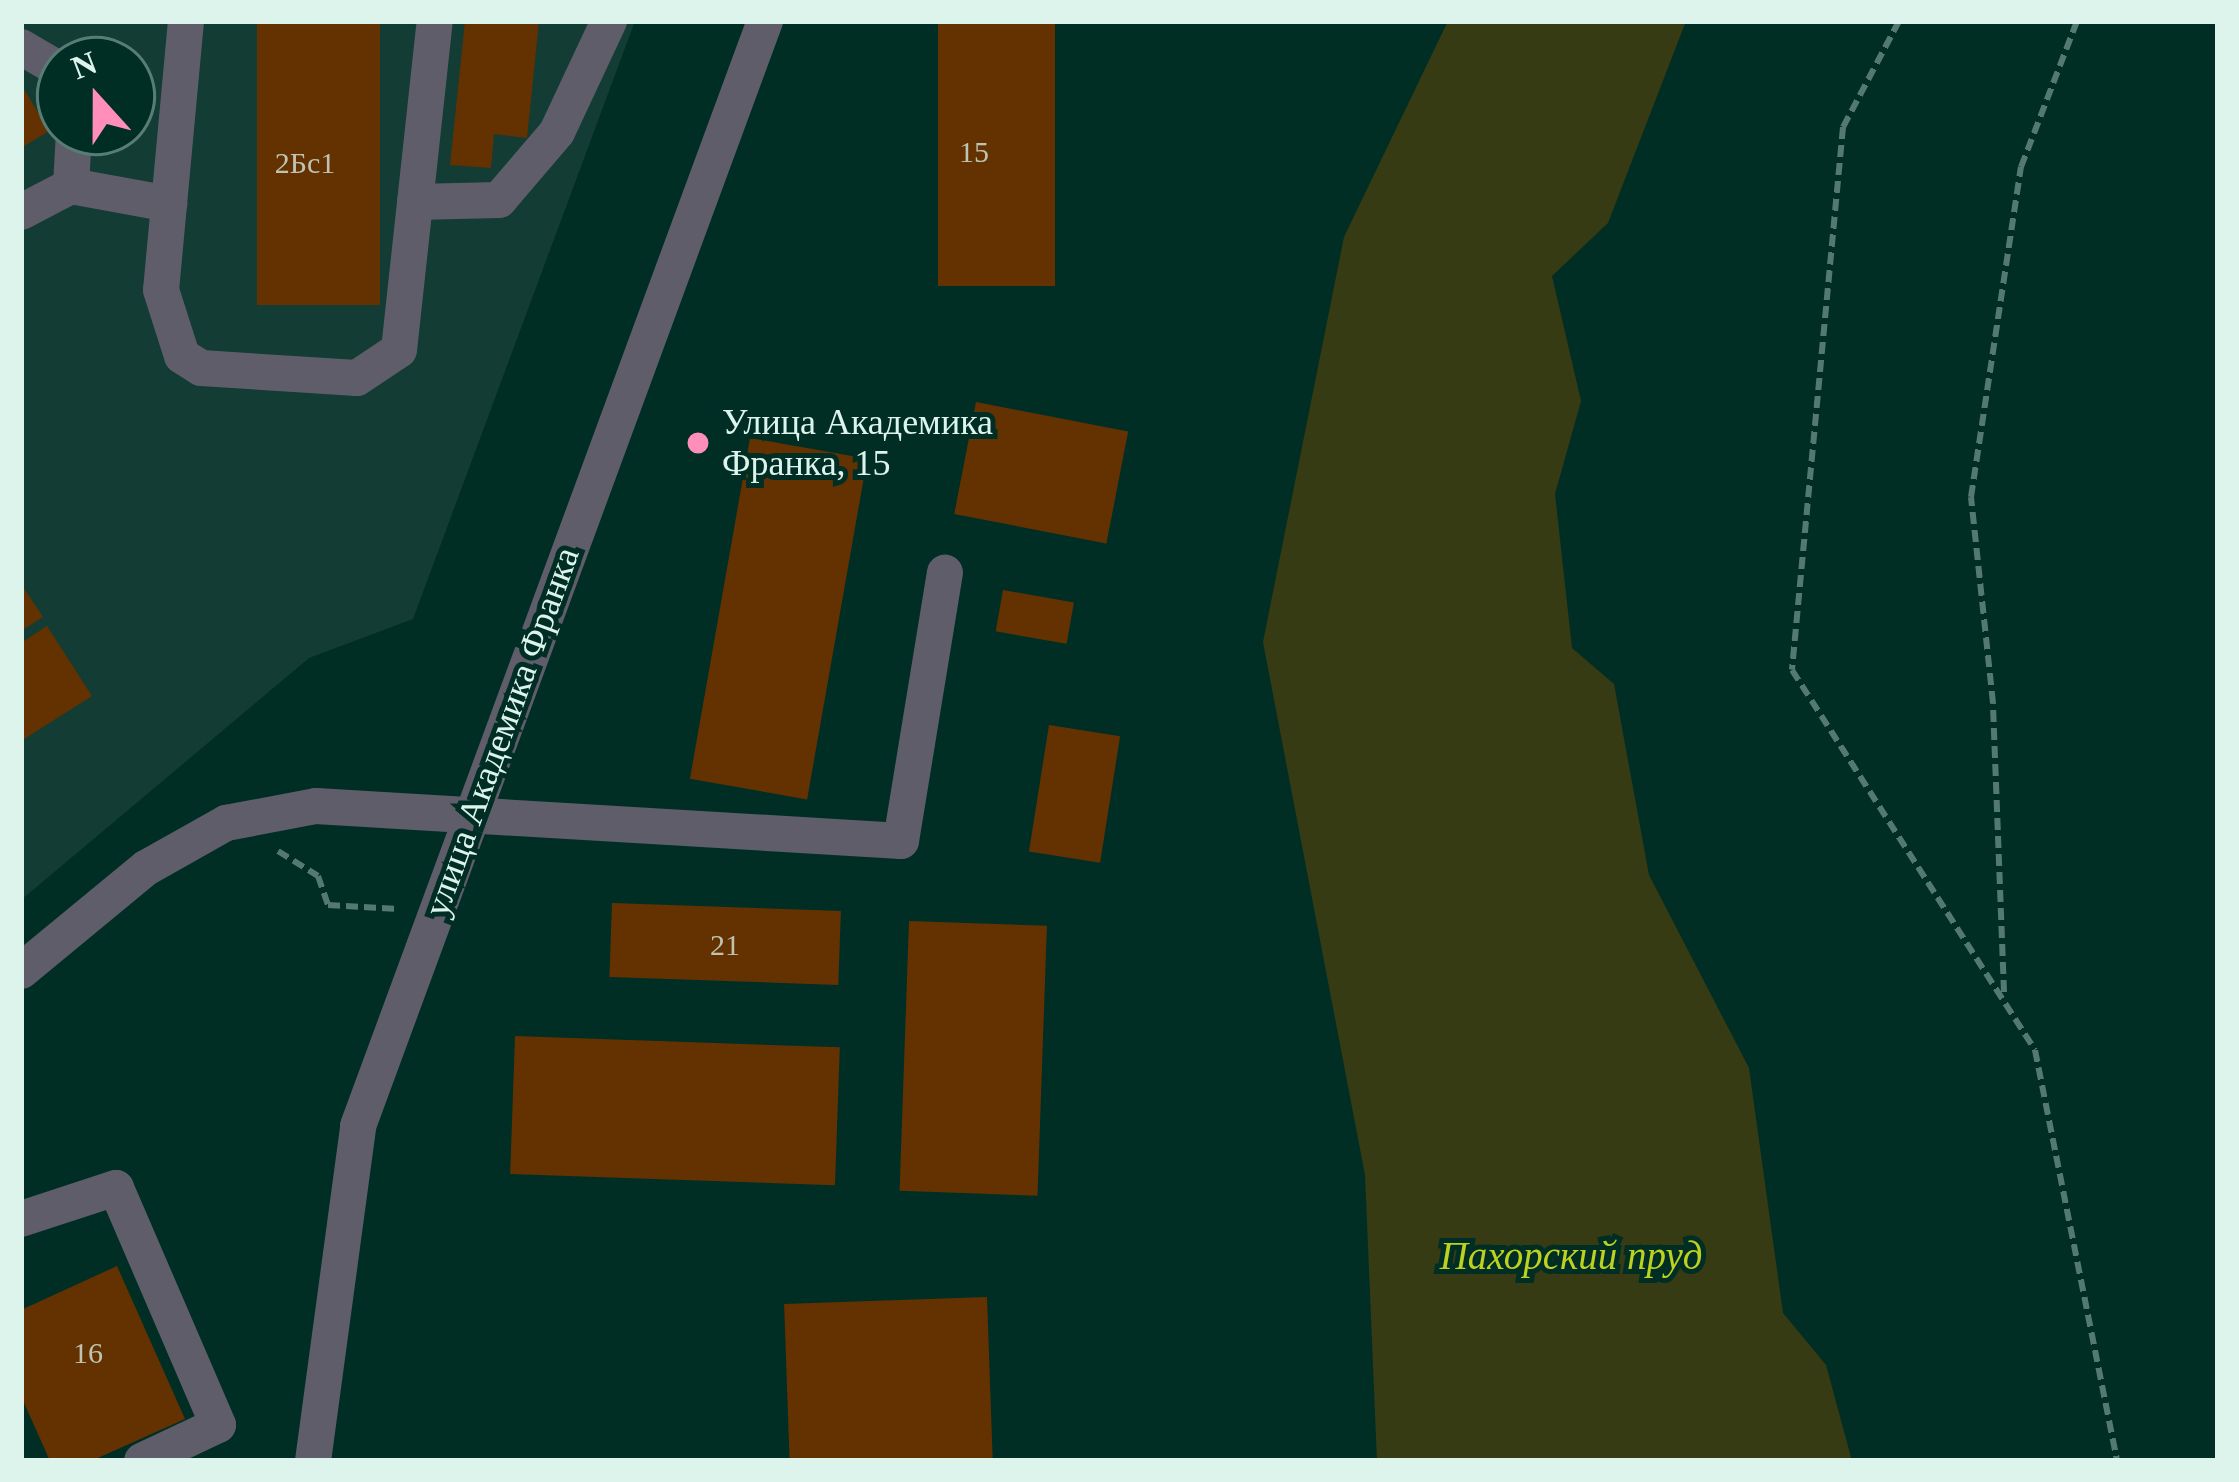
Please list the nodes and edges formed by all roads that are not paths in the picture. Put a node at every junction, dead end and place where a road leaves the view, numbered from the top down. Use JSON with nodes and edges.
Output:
{"nodes":[{"id":1,"x":186,"y":21,"type":"edge"},
{"id":2,"x":434,"y":21,"type":"edge"},
{"id":3,"x":609,"y":21,"type":"edge"},
{"id":4,"x":765,"y":21,"type":"edge"},
{"id":5,"x":73,"y":156,"type":"edge"},
{"id":6,"x":71,"y":186,"type":"junction"},
{"id":7,"x":415,"y":202,"type":"junction"},
{"id":8,"x":169,"y":204,"type":"junction"},
{"id":9,"x":21,"y":212,"type":"edge"},
{"id":10,"x":945,"y":573,"type":"dead end"},
{"id":11,"x":466,"y":820,"type":"junction"},
{"id":12,"x":21,"y":970,"type":"edge"},
{"id":13,"x":21,"y":1219,"type":"edge"},
{"id":14,"x":142,"y":1461,"type":"edge"},
{"id":15,"x":313,"y":1461,"type":"edge"}],
"edges":[{"from":1,"to":8,"type":"street"},
{"from":2,"to":7,"type":"street"},
{"from":3,"to":7,"type":"street"},
{"from":4,"to":11,"type":"street","name":"улица Академика Франка"},
{"from":5,"to":6,"type":"street"},
{"from":6,"to":8,"type":"street"},
{"from":6,"to":9,"type":"street"},
{"from":7,"to":8,"type":"street"},
{"from":10,"to":11,"type":"street"},
{"from":11,"to":12,"type":"street"},
{"from":11,"to":15,"type":"street","name":"улица Академика Франка"},
{"from":13,"to":14,"type":"street"}]}
